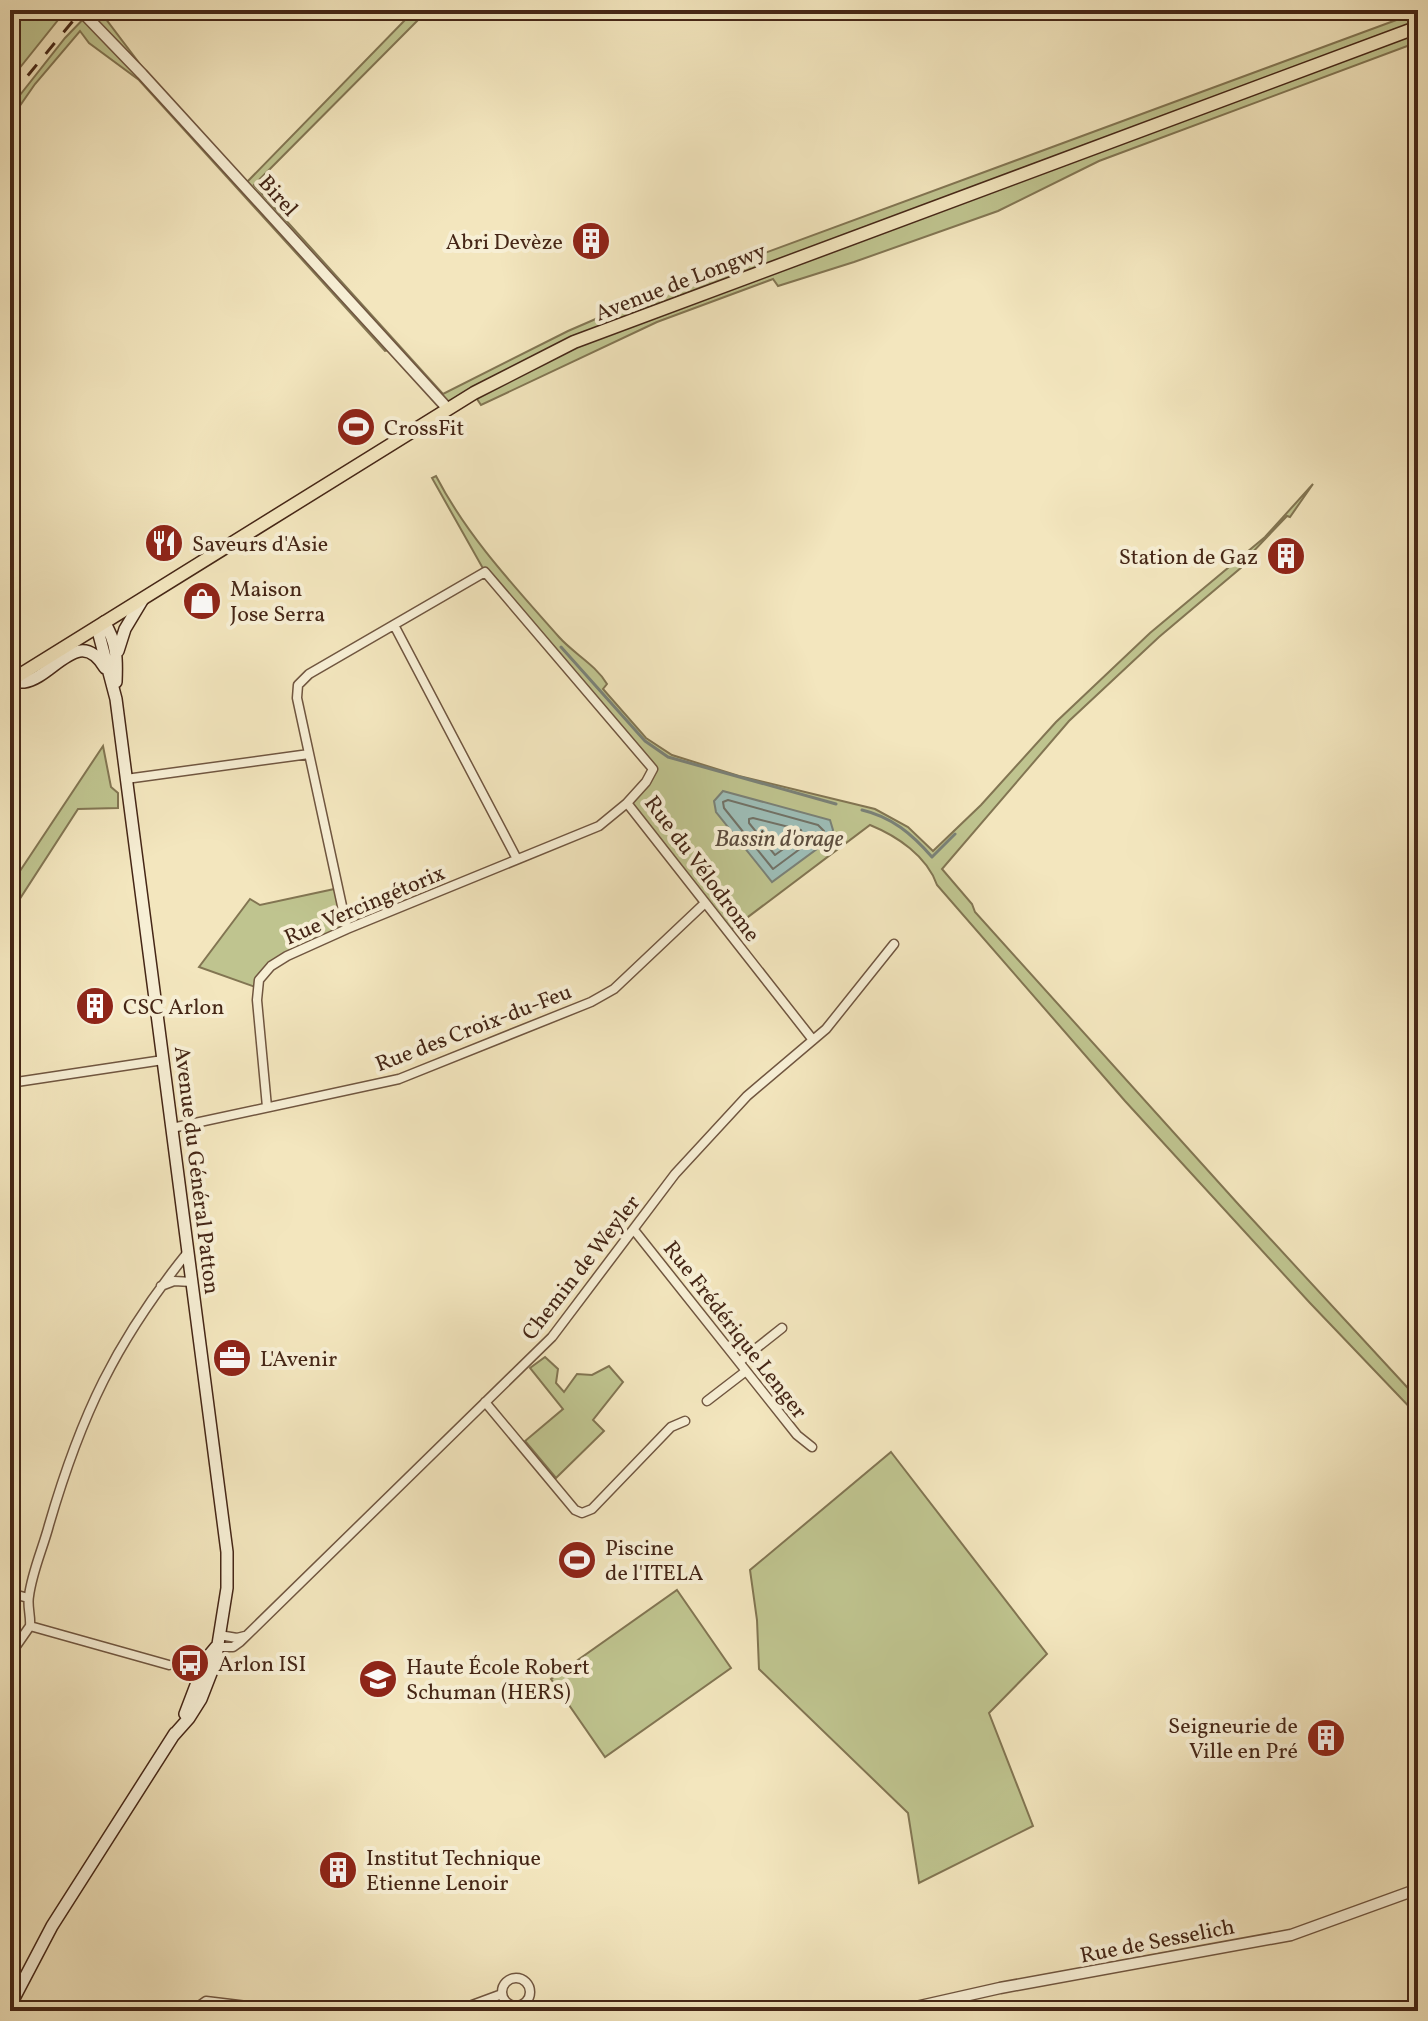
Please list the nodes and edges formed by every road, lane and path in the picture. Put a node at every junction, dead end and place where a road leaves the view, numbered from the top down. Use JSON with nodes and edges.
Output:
{"nodes":[{"id":1,"x":83,"y":13,"type":"edge"},
{"id":2,"x":1418,"y":27,"type":"edge"},
{"id":3,"x":448,"y":409,"type":"junction"},
{"id":4,"x":144,"y":598,"type":"junction"},
{"id":5,"x":101,"y":625,"type":"junction"},
{"id":6,"x":394,"y":625,"type":"junction"},
{"id":7,"x":117,"y":656,"type":"junction"},
{"id":8,"x":10,"y":681,"type":"edge"},
{"id":9,"x":116,"y":699,"type":"junction"},
{"id":10,"x":309,"y":754,"type":"junction"},
{"id":11,"x":126,"y":779,"type":"junction"},
{"id":12,"x":627,"y":803,"type":"junction"},
{"id":13,"x":517,"y":859,"type":"junction"},
{"id":14,"x":705,"y":903,"type":"junction"},
{"id":15,"x":347,"y":929,"type":"junction"},
{"id":16,"x":894,"y":944,"type":"dead end"},
{"id":17,"x":813,"y":1040,"type":"junction"},
{"id":18,"x":163,"y":1060,"type":"junction"},
{"id":19,"x":10,"y":1083,"type":"edge"},
{"id":20,"x":267,"y":1107,"type":"junction"},
{"id":21,"x":172,"y":1128,"type":"junction"},
{"id":22,"x":634,"y":1230,"type":"junction"},
{"id":23,"x":188,"y":1252,"type":"junction"},
{"id":24,"x":192,"y":1282,"type":"junction"},
{"id":25,"x":160,"y":1287,"type":"junction"},
{"id":26,"x":782,"y":1328,"type":"dead end"},
{"id":27,"x":739,"y":1362,"type":"junction"},
{"id":28,"x":746,"y":1371,"type":"junction"},
{"id":29,"x":707,"y":1401,"type":"dead end"},
{"id":30,"x":485,"y":1402,"type":"junction"},
{"id":31,"x":685,"y":1421,"type":"dead end"},
{"id":32,"x":812,"y":1447,"type":"dead end"},
{"id":33,"x":10,"y":1593,"type":"edge"},
{"id":34,"x":28,"y":1598,"type":"junction"},
{"id":35,"x":30,"y":1626,"type":"junction"},
{"id":36,"x":14,"y":1641,"type":"edge"},
{"id":37,"x":217,"y":1641,"type":"junction"},
{"id":38,"x":10,"y":1662,"type":"edge"},
{"id":39,"x":169,"y":1665,"type":"dead end"},
{"id":40,"x":1418,"y":1889,"type":"edge"},
{"id":41,"x":502,"y":1994,"type":"dead end"},
{"id":42,"x":10,"y":2006,"type":"edge"},
{"id":43,"x":192,"y":2011,"type":"edge"},
{"id":44,"x":289,"y":2011,"type":"edge"},
{"id":45,"x":456,"y":2011,"type":"edge"},
{"id":46,"x":898,"y":2011,"type":"edge"}],
"edges":[{"from":1,"to":3,"type":"street","name":"Birel"},
{"from":2,"to":3,"type":"main road","name":"Avenue de Longwy"},
{"from":3,"to":4,"type":"main road","name":"Avenue de Longwy"},
{"from":4,"to":5,"type":"main road","name":"Avenue de Longwy"},
{"from":4,"to":7,"type":"main road"},
{"from":5,"to":7,"type":"main road"},
{"from":5,"to":8,"type":"main road","name":"Avenue de Longwy"},
{"from":5,"to":9,"type":"main road"},
{"from":6,"to":10,"type":"street"},
{"from":6,"to":12,"type":"street","name":"Rue du Vélodrome"},
{"from":6,"to":13,"type":"street"},
{"from":7,"to":9,"type":"main road"},
{"from":8,"to":9,"type":"main road"},
{"from":9,"to":11,"type":"main road","name":"Avenue du Général Patton"},
{"from":10,"to":11,"type":"street"},
{"from":10,"to":15,"type":"street"},
{"from":11,"to":18,"type":"main road","name":"Avenue du Général Patton"},
{"from":12,"to":13,"type":"street","name":"Rue Vercingétorix"},
{"from":12,"to":14,"type":"street","name":"Rue du Vélodrome"},
{"from":13,"to":15,"type":"street","name":"Rue Vercingétorix"},
{"from":14,"to":17,"type":"street","name":"Rue du Vélodrome"},
{"from":14,"to":20,"type":"street","name":"Rue des Croix-du-Feu"},
{"from":15,"to":20,"type":"street","name":"Rue Vercingétorix"},
{"from":16,"to":17,"type":"street","name":"Chemin de Weyler"},
{"from":17,"to":22,"type":"street","name":"Chemin de Weyler"},
{"from":18,"to":19,"type":"street"},
{"from":18,"to":21,"type":"main road","name":"Avenue du Général Patton"},
{"from":20,"to":21,"type":"street","name":"Rue des Croix-du-Feu"},
{"from":21,"to":23,"type":"main road","name":"Avenue du Général Patton"},
{"from":22,"to":27,"type":"street","name":"Rue Frédérique Lenger"},
{"from":22,"to":30,"type":"street","name":"Chemin de Weyler"},
{"from":23,"to":24,"type":"main road","name":"Avenue du Général Patton"},
{"from":23,"to":25,"type":"street"},
{"from":24,"to":25,"type":"street"},
{"from":24,"to":37,"type":"main road","name":"Avenue du Général Patton"},
{"from":25,"to":34,"type":"street"},
{"from":26,"to":27,"type":"street"},
{"from":27,"to":28,"type":"street","name":"Rue Frédérique Lenger"},
{"from":28,"to":29,"type":"street"},
{"from":28,"to":32,"type":"street","name":"Rue Frédérique Lenger"},
{"from":30,"to":31,"type":"street"},
{"from":30,"to":37,"type":"street","name":"Chemin de Weyler"},
{"from":33,"to":34,"type":"street"},
{"from":34,"to":35,"type":"street"},
{"from":35,"to":36,"type":"street"},
{"from":35,"to":39,"type":"street"},
{"from":36,"to":38,"type":"street"},
{"from":37,"to":42,"type":"main road","name":"Avenue du Général Patton"},
{"from":40,"to":46,"type":"street","name":"Rue de Sesselich"},
{"from":41,"to":45,"type":"street"},
{"from":43,"to":44,"type":"street"}]}
